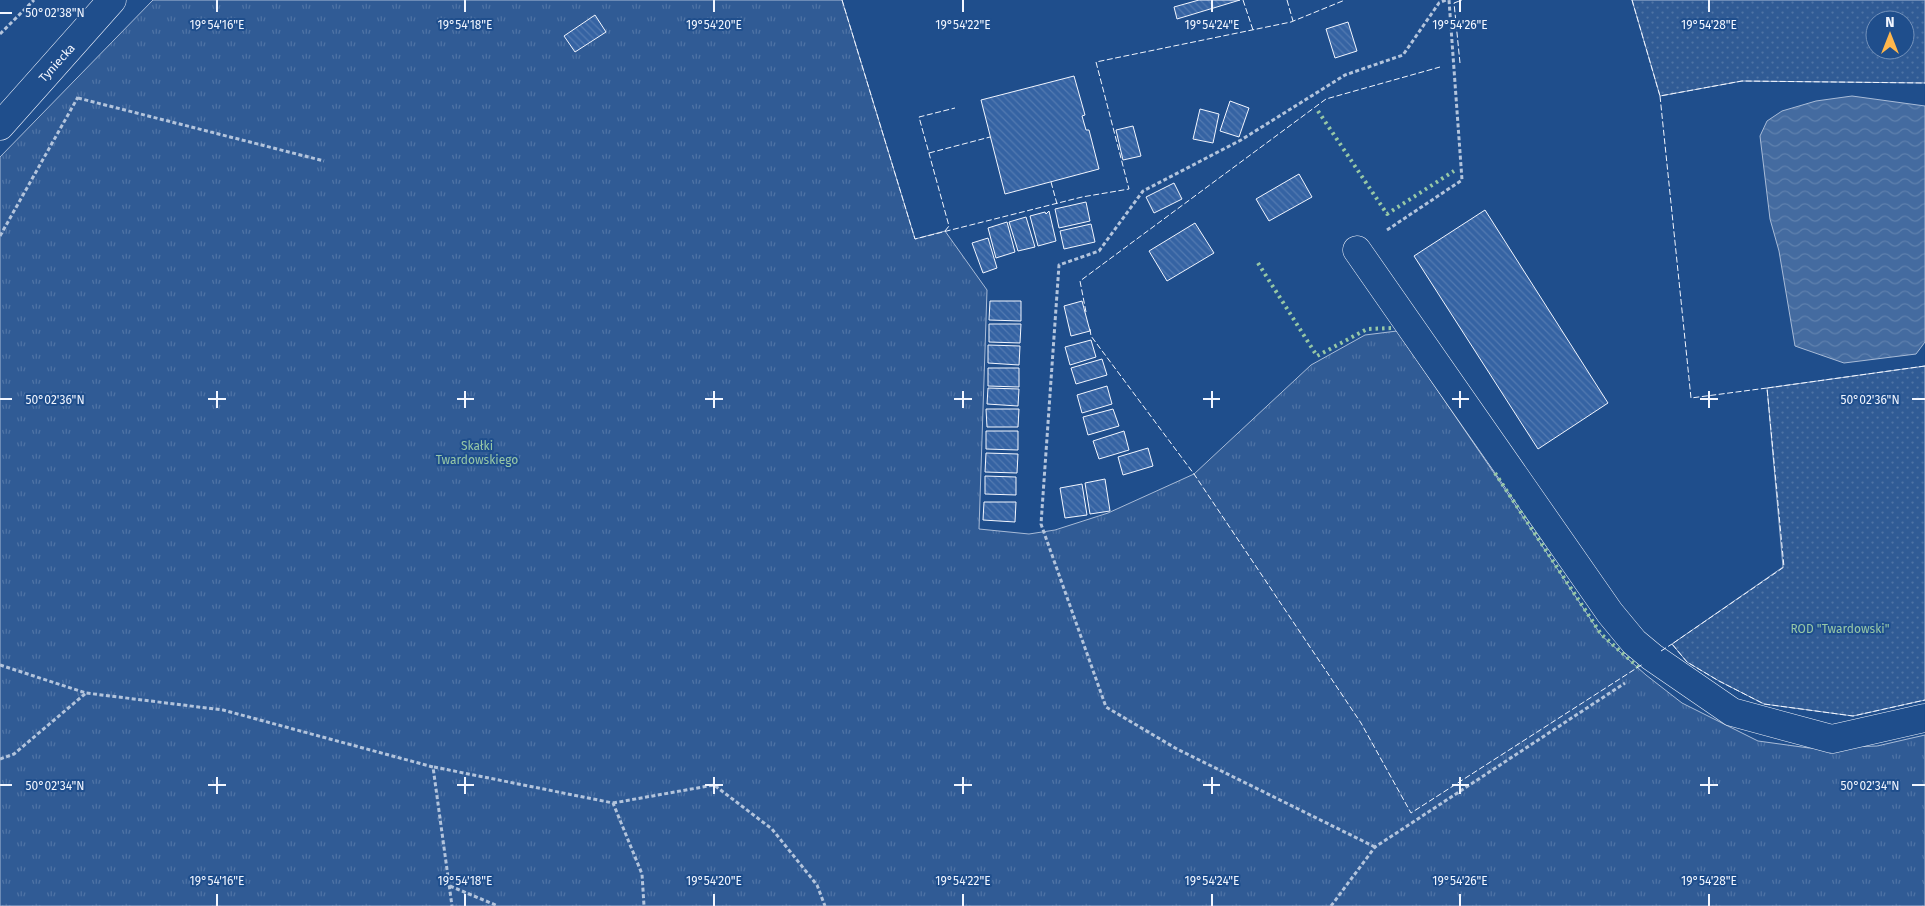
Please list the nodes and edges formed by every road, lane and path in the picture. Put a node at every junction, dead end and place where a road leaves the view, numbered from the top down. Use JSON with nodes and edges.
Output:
{"nodes":[{"id":1,"x":34,"y":0,"type":"edge"},
{"id":2,"x":112,"y":0,"type":"edge"},
{"id":3,"x":1448,"y":0,"type":"edge"},
{"id":4,"x":0,"y":34,"type":"edge"},
{"id":5,"x":77,"y":40,"type":"junction"},
{"id":6,"x":78,"y":98,"type":"junction"},
{"id":7,"x":0,"y":126,"type":"edge"},
{"id":8,"x":324,"y":161,"type":"dead end"},
{"id":9,"x":0,"y":236,"type":"edge"},
{"id":10,"x":1357,"y":250,"type":"joint"},
{"id":11,"x":1657,"y":662,"type":"junction"},
{"id":12,"x":0,"y":665,"type":"edge"},
{"id":13,"x":86,"y":693,"type":"junction"},
{"id":14,"x":1925,"y":718,"type":"edge"},
{"id":15,"x":0,"y":759,"type":"edge"},
{"id":16,"x":433,"y":767,"type":"junction"},
{"id":17,"x":613,"y":803,"type":"junction"},
{"id":18,"x":1375,"y":846,"type":"junction"},
{"id":19,"x":449,"y":886,"type":"junction"},
{"id":20,"x":452,"y":906,"type":"edge"},
{"id":21,"x":498,"y":906,"type":"edge"},
{"id":22,"x":644,"y":906,"type":"edge"},
{"id":23,"x":825,"y":906,"type":"edge"},
{"id":24,"x":1331,"y":906,"type":"edge"}],
"edges":[{"from":1,"to":4,"type":"path"},
{"from":2,"to":5,"type":"street","name":"Tyniecka"},
{"from":3,"to":10,"type":"path"},
{"from":3,"to":18,"type":"path"},
{"from":5,"to":6,"type":"path"},
{"from":5,"to":7,"type":"street","name":"Tyniecka"},
{"from":6,"to":8,"type":"path"},
{"from":6,"to":9,"type":"path"},
{"from":10,"to":11,"type":"street"},
{"from":11,"to":14,"type":"street"},
{"from":11,"to":18,"type":"path"},
{"from":12,"to":13,"type":"path"},
{"from":13,"to":15,"type":"path"},
{"from":13,"to":16,"type":"path"},
{"from":16,"to":17,"type":"path"},
{"from":16,"to":19,"type":"path"},
{"from":17,"to":22,"type":"path"},
{"from":17,"to":23,"type":"path"},
{"from":18,"to":24,"type":"path"},
{"from":19,"to":20,"type":"path"},
{"from":19,"to":21,"type":"path"}]}
